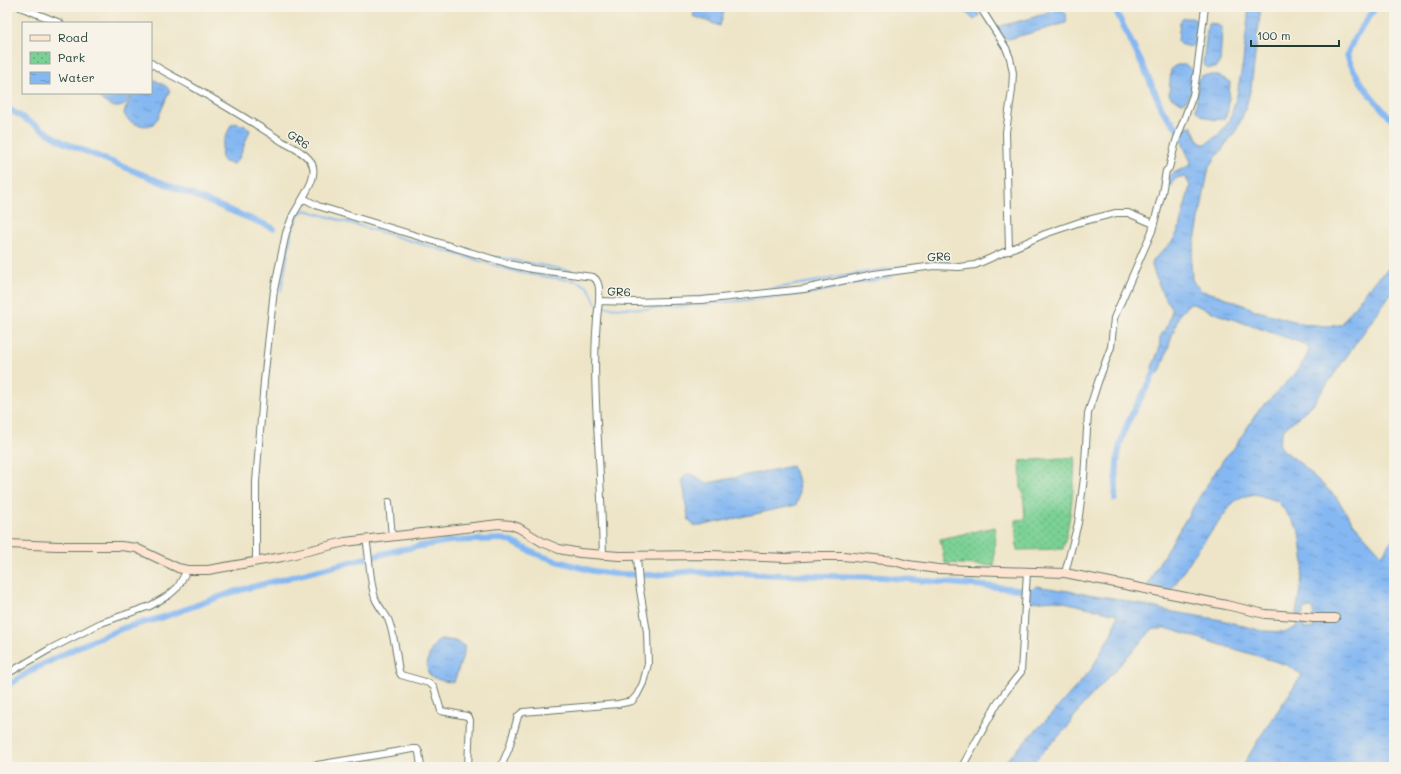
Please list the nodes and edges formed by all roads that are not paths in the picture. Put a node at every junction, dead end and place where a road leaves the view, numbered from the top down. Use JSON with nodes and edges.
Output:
{"nodes":[{"id":1,"x":20,"y":7,"type":"edge"},
{"id":2,"x":980,"y":7,"type":"edge"},
{"id":3,"x":1205,"y":7,"type":"edge"},
{"id":4,"x":58,"y":22,"type":"edge"},
{"id":5,"x":152,"y":64,"type":"edge"},
{"id":6,"x":303,"y":198,"type":"junction"},
{"id":7,"x":1154,"y":224,"type":"junction"},
{"id":8,"x":1009,"y":251,"type":"junction"},
{"id":9,"x":599,"y":301,"type":"junction"},
{"id":10,"x":389,"y":502,"type":"dead end"},
{"id":11,"x":392,"y":536,"type":"junction"},
{"id":12,"x":366,"y":539,"type":"junction"},
{"id":13,"x":7,"y":544,"type":"edge"},
{"id":14,"x":603,"y":556,"type":"junction"},
{"id":15,"x":637,"y":559,"type":"junction"},
{"id":16,"x":256,"y":562,"type":"junction"},
{"id":17,"x":187,"y":570,"type":"junction"},
{"id":18,"x":1065,"y":573,"type":"junction"},
{"id":19,"x":1027,"y":575,"type":"junction"},
{"id":20,"x":1334,"y":618,"type":"dead end"},
{"id":21,"x":7,"y":674,"type":"edge"},
{"id":22,"x":306,"y":767,"type":"edge"},
{"id":23,"x":421,"y":767,"type":"edge"},
{"id":24,"x":468,"y":767,"type":"edge"},
{"id":25,"x":501,"y":767,"type":"edge"},
{"id":26,"x":962,"y":767,"type":"edge"}],
"edges":[{"from":1,"to":4,"type":"street"},
{"from":2,"to":8,"type":"street"},
{"from":3,"to":7,"type":"street"},
{"from":5,"to":6,"type":"street","name":"GR6"},
{"from":6,"to":9,"type":"street","name":"GR6"},
{"from":6,"to":16,"type":"street"},
{"from":7,"to":8,"type":"street","name":"GR6"},
{"from":7,"to":18,"type":"street"},
{"from":8,"to":9,"type":"street","name":"GR6"},
{"from":9,"to":14,"type":"street"},
{"from":10,"to":11,"type":"street"},
{"from":11,"to":12,"type":"main road"},
{"from":11,"to":14,"type":"main road"},
{"from":12,"to":16,"type":"main road"},
{"from":12,"to":24,"type":"street"},
{"from":13,"to":17,"type":"main road"},
{"from":14,"to":15,"type":"main road"},
{"from":15,"to":19,"type":"main road"},
{"from":15,"to":25,"type":"street"},
{"from":16,"to":17,"type":"main road"},
{"from":17,"to":21,"type":"street"},
{"from":18,"to":19,"type":"main road"},
{"from":18,"to":20,"type":"main road"},
{"from":19,"to":26,"type":"street"},
{"from":22,"to":23,"type":"street"}]}
